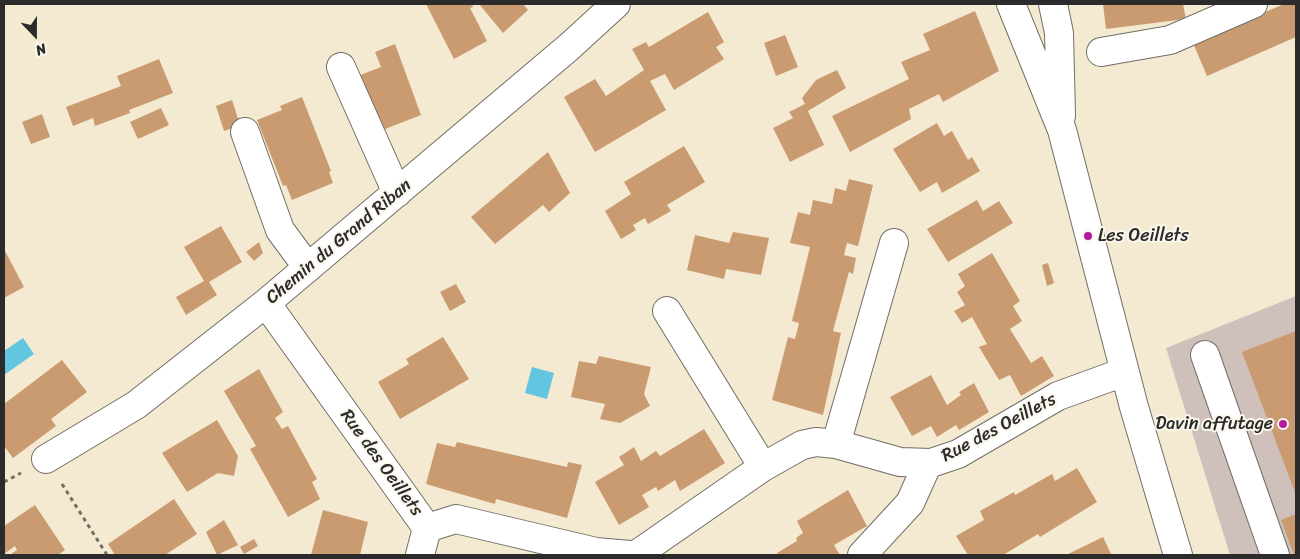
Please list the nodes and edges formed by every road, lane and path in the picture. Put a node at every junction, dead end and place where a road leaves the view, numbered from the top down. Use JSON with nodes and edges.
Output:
{"nodes":[{"id":1,"x":616,"y":4,"type":"edge"},
{"id":2,"x":1011,"y":4,"type":"edge"},
{"id":3,"x":1053,"y":4,"type":"edge"},
{"id":4,"x":1253,"y":4,"type":"edge"},
{"id":5,"x":1101,"y":52,"type":"dead end"},
{"id":6,"x":341,"y":67,"type":"dead end"},
{"id":7,"x":1062,"y":130,"type":"junction"},
{"id":8,"x":245,"y":132,"type":"dead end"},
{"id":9,"x":397,"y":193,"type":"junction"},
{"id":10,"x":894,"y":243,"type":"dead end"},
{"id":11,"x":308,"y":268,"type":"junction"},
{"id":12,"x":266,"y":303,"type":"junction"},
{"id":13,"x":667,"y":311,"type":"dead end"},
{"id":14,"x":1205,"y":356,"type":"dead end"},
{"id":15,"x":1124,"y":372,"type":"junction"},
{"id":16,"x":836,"y":444,"type":"junction"},
{"id":17,"x":46,"y":459,"type":"joint"},
{"id":18,"x":928,"y":463,"type":"junction"},
{"id":19,"x":763,"y":467,"type":"junction"},
{"id":20,"x":427,"y":528,"type":"junction"},
{"id":21,"x":107,"y":555,"type":"edge"},
{"id":22,"x":420,"y":555,"type":"edge"},
{"id":23,"x":630,"y":555,"type":"edge"},
{"id":24,"x":636,"y":555,"type":"edge"},
{"id":25,"x":862,"y":555,"type":"edge"},
{"id":26,"x":1178,"y":555,"type":"edge"},
{"id":27,"x":1275,"y":555,"type":"edge"}],
"edges":[{"from":1,"to":9,"type":"street","name":"Chemin du Grand Riban"},
{"from":2,"to":7,"type":"street"},
{"from":3,"to":7,"type":"street"},
{"from":4,"to":5,"type":"street"},
{"from":6,"to":9,"type":"street"},
{"from":7,"to":15,"type":"street"},
{"from":8,"to":11,"type":"street"},
{"from":9,"to":11,"type":"street","name":"Chemin du Grand Riban"},
{"from":10,"to":16,"type":"street"},
{"from":11,"to":12,"type":"street","name":"Chemin du Grand Riban"},
{"from":12,"to":17,"type":"street","name":"Chemin du Grand Riban"},
{"from":12,"to":20,"type":"street","name":"Rue des Oeillets"},
{"from":13,"to":19,"type":"street"},
{"from":14,"to":27,"type":"street"},
{"from":15,"to":18,"type":"street","name":"Rue des Oeillets"},
{"from":15,"to":26,"type":"street"},
{"from":16,"to":18,"type":"street","name":"Rue des Oeillets"},
{"from":16,"to":19,"type":"street","name":"Rue des Oeillets"},
{"from":17,"to":21,"type":"path"},
{"from":18,"to":25,"type":"street"},
{"from":19,"to":24,"type":"street","name":"Rue des Oeillets"},
{"from":20,"to":22,"type":"street"},
{"from":20,"to":23,"type":"street","name":"Rue des Oeillets"}]}
